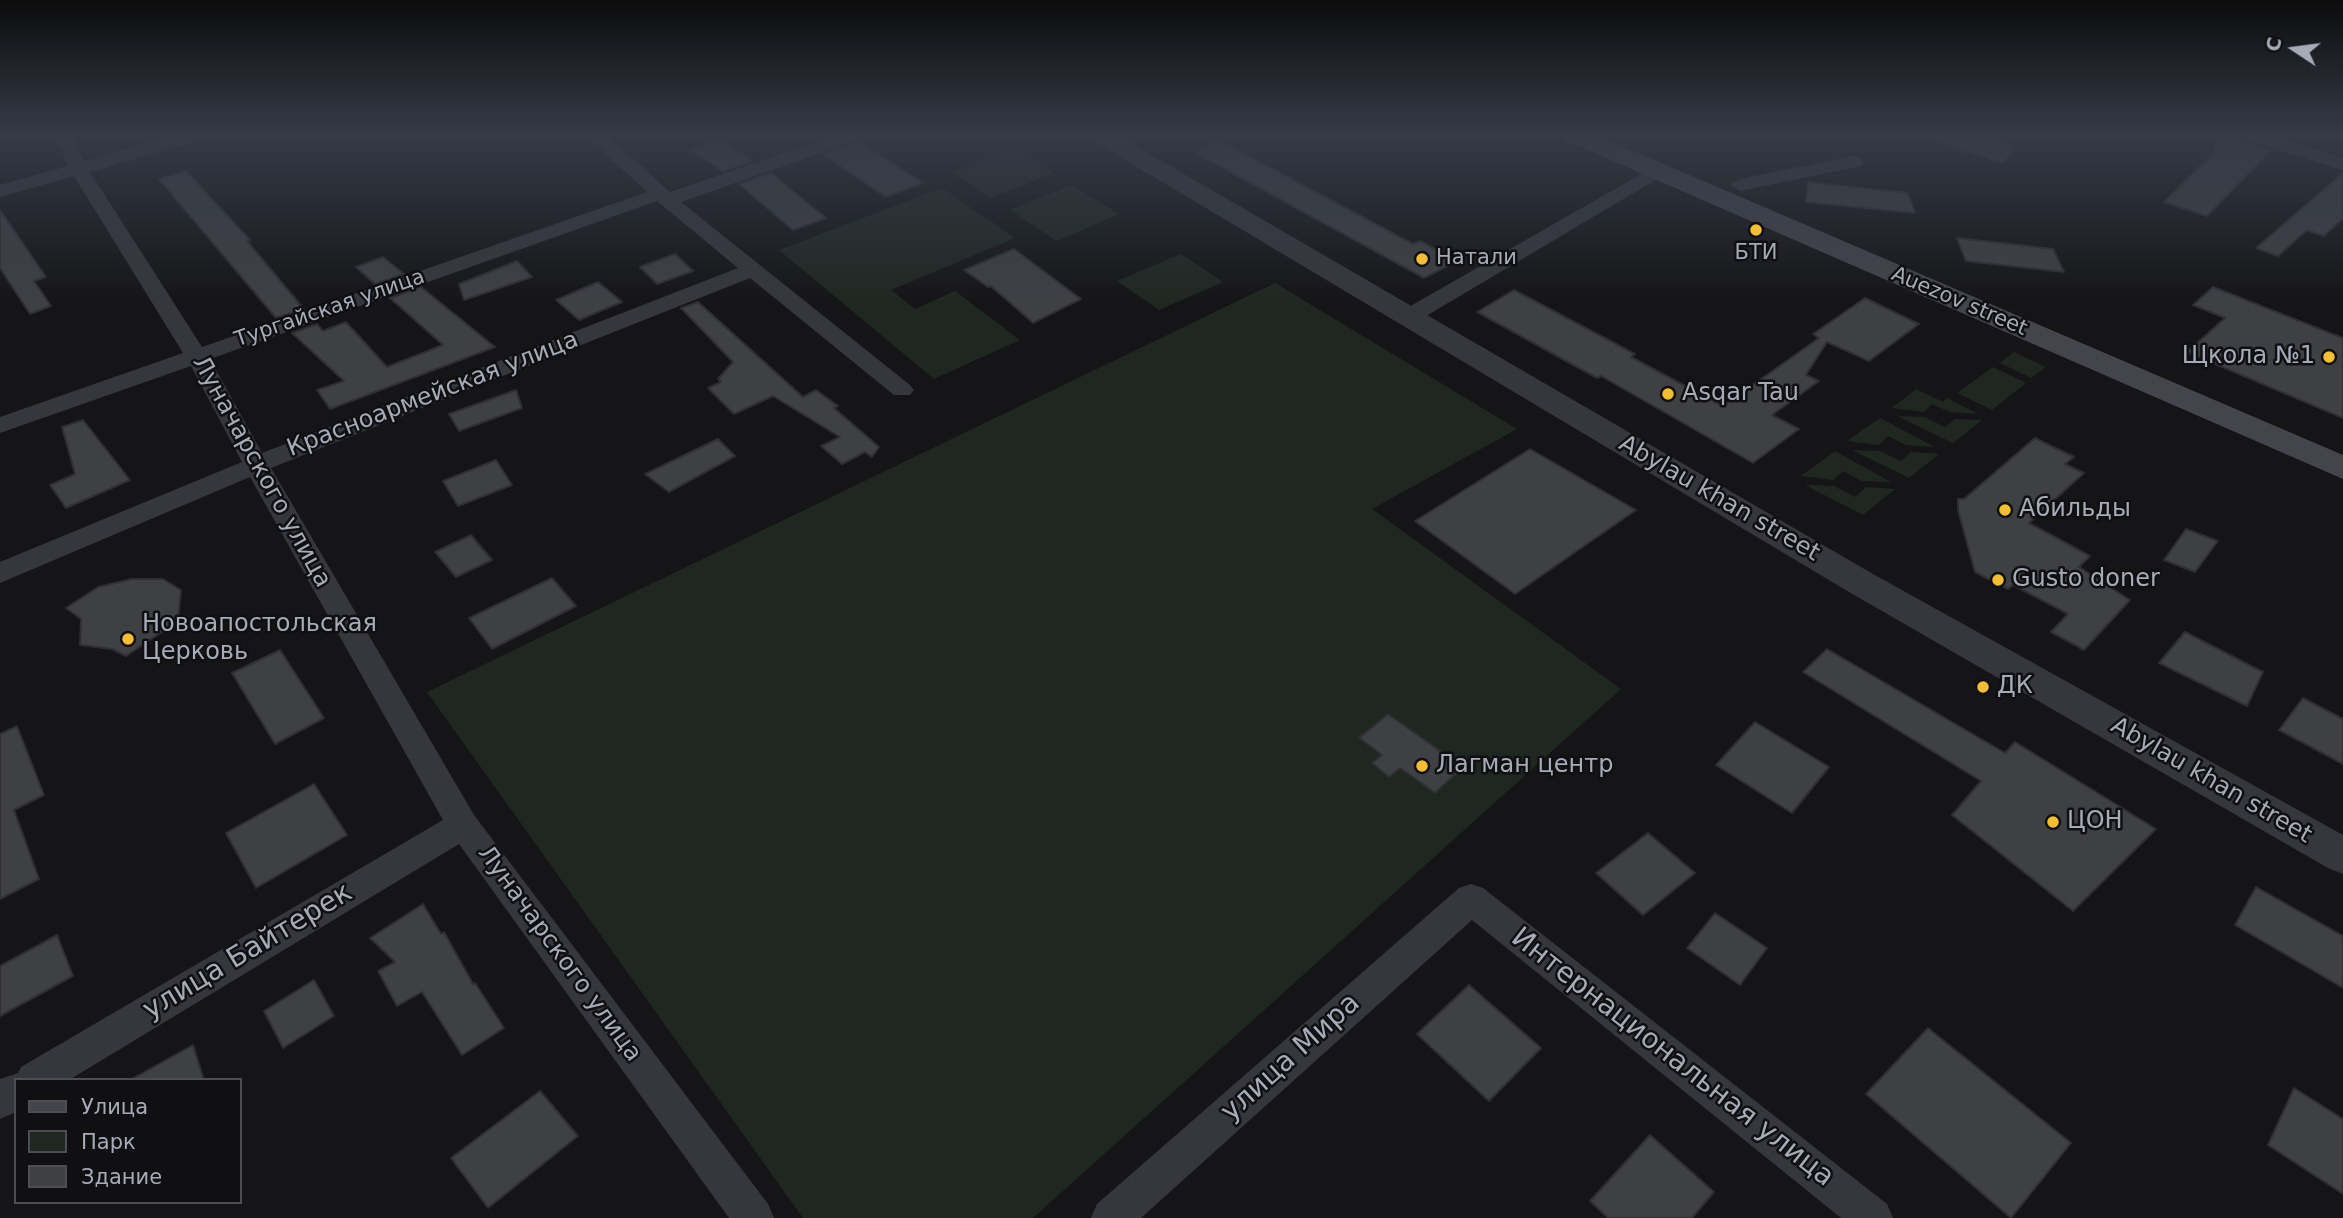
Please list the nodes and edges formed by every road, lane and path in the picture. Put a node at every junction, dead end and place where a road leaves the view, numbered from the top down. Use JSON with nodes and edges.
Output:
{"nodes":[{"id":1,"x":93,"y":192,"type":"edge"},
{"id":2,"x":658,"y":192,"type":"edge"},
{"id":3,"x":680,"y":192,"type":"edge"},
{"id":4,"x":1196,"y":192,"type":"edge"},
{"id":5,"x":1621,"y":192,"type":"edge"},
{"id":6,"x":1705,"y":192,"type":"edge"},
{"id":7,"x":664,"y":197,"type":"junction"},
{"id":8,"x":751,"y":270,"type":"junction"},
{"id":9,"x":1408,"y":317,"type":"junction"},
{"id":10,"x":196,"y":355,"type":"junction"},
{"id":11,"x":902,"y":390,"type":"dead end"},
{"id":12,"x":0,"y":425,"type":"edge"},
{"id":13,"x":256,"y":464,"type":"junction"},
{"id":14,"x":2343,"y":468,"type":"edge"},
{"id":15,"x":0,"y":573,"type":"edge"},
{"id":16,"x":463,"y":825,"type":"junction"},
{"id":17,"x":2343,"y":856,"type":"edge"},
{"id":18,"x":1471,"y":899,"type":"joint"},
{"id":19,"x":37,"y":1078,"type":"edge"},
{"id":20,"x":754,"y":1218,"type":"edge"},
{"id":21,"x":1111,"y":1218,"type":"edge"},
{"id":22,"x":1873,"y":1218,"type":"edge"}],
"edges":[{"from":1,"to":10,"type":"street","name":"Луначарского улица"},
{"from":2,"to":7,"type":"street"},
{"from":3,"to":7,"type":"street","name":"Тургайская улица"},
{"from":4,"to":9,"type":"street","name":"Abylau khan street"},
{"from":5,"to":9,"type":"street"},
{"from":6,"to":14,"type":"main road","name":"Auezov street"},
{"from":7,"to":8,"type":"street"},
{"from":7,"to":10,"type":"street","name":"Тургайская улица"},
{"from":8,"to":11,"type":"street"},
{"from":8,"to":13,"type":"street","name":"Красноармейская улица"},
{"from":9,"to":17,"type":"street","name":"Abylau khan street"},
{"from":10,"to":12,"type":"street","name":"Тургайская улица"},
{"from":10,"to":13,"type":"street","name":"Луначарского улица"},
{"from":13,"to":15,"type":"street","name":"Красноармейская улица"},
{"from":13,"to":16,"type":"street","name":"Луначарского улица"},
{"from":16,"to":19,"type":"street","name":"улица Байтерек"},
{"from":16,"to":20,"type":"street","name":"Луначарского улица"},
{"from":18,"to":21,"type":"street","name":"улица Мира"},
{"from":18,"to":22,"type":"street","name":"Интернациональная улица"}]}
